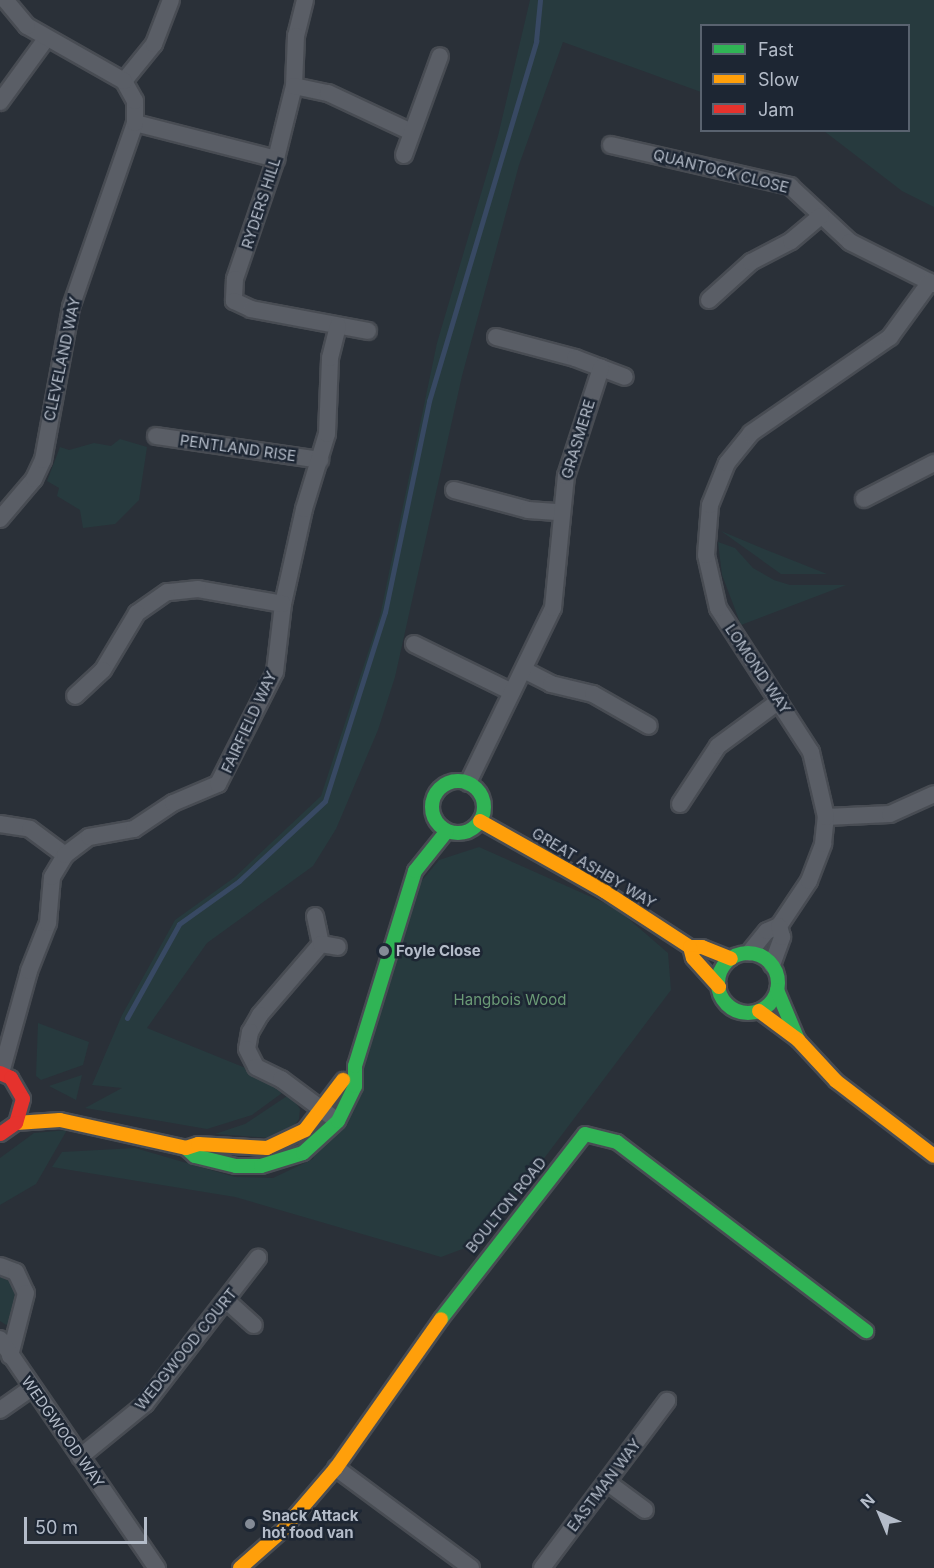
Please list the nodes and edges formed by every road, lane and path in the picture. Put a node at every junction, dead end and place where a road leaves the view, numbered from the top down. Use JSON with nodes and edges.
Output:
{"nodes":[{"id":1,"x":5,"y":0,"type":"edge"},
{"id":2,"x":171,"y":0,"type":"edge"},
{"id":3,"x":305,"y":0,"type":"edge"},
{"id":4,"x":46,"y":39,"type":"junction"},
{"id":5,"x":440,"y":56,"type":"dead end"},
{"id":6,"x":124,"y":81,"type":"junction"},
{"id":7,"x":294,"y":86,"type":"junction"},
{"id":8,"x":0,"y":102,"type":"edge"},
{"id":9,"x":135,"y":123,"type":"junction"},
{"id":10,"x":410,"y":131,"type":"junction"},
{"id":11,"x":611,"y":145,"type":"dead end"},
{"id":12,"x":404,"y":155,"type":"dead end"},
{"id":13,"x":276,"y":159,"type":"junction"},
{"id":14,"x":821,"y":216,"type":"junction"},
{"id":15,"x":932,"y":283,"type":"edge"},
{"id":16,"x":709,"y":300,"type":"dead end"},
{"id":17,"x":338,"y":326,"type":"junction"},
{"id":18,"x":368,"y":331,"type":"dead end"},
{"id":19,"x":496,"y":337,"type":"dead end"},
{"id":20,"x":601,"y":368,"type":"junction"},
{"id":21,"x":625,"y":377,"type":"dead end"},
{"id":22,"x":156,"y":436,"type":"dead end"},
{"id":23,"x":320,"y":460,"type":"junction"},
{"id":24,"x":934,"y":463,"type":"edge"},
{"id":25,"x":454,"y":490,"type":"dead end"},
{"id":26,"x":864,"y":499,"type":"dead end"},
{"id":27,"x":560,"y":512,"type":"junction"},
{"id":28,"x":0,"y":519,"type":"edge"},
{"id":29,"x":283,"y":604,"type":"junction"},
{"id":30,"x":414,"y":644,"type":"dead end"},
{"id":31,"x":524,"y":670,"type":"junction"},
{"id":32,"x":512,"y":692,"type":"junction"},
{"id":33,"x":75,"y":696,"type":"dead end"},
{"id":34,"x":779,"y":701,"type":"junction"},
{"id":35,"x":649,"y":726,"type":"dead end"},
{"id":36,"x":468,"y":783,"type":"junction"},
{"id":37,"x":934,"y":794,"type":"edge"},
{"id":38,"x":680,"y":804,"type":"dead end"},
{"id":39,"x":826,"y":817,"type":"junction"},
{"id":40,"x":435,"y":819,"type":"junction"},
{"id":41,"x":480,"y":821,"type":"junction"},
{"id":42,"x":0,"y":824,"type":"edge"},
{"id":43,"x":447,"y":831,"type":"junction"},
{"id":44,"x":65,"y":855,"type":"junction"},
{"id":45,"x":424,"y":856,"type":"junction"},
{"id":46,"x":315,"y":916,"type":"dead end"},
{"id":47,"x":779,"y":926,"type":"junction"},
{"id":48,"x":690,"y":946,"type":"junction"},
{"id":49,"x":749,"y":953,"type":"junction"},
{"id":50,"x":731,"y":959,"type":"junction"},
{"id":51,"x":772,"y":965,"type":"junction"},
{"id":52,"x":719,"y":987,"type":"junction"},
{"id":53,"x":777,"y":990,"type":"junction"},
{"id":54,"x":759,"y":1011,"type":"junction"},
{"id":55,"x":798,"y":1040,"type":"junction"},
{"id":56,"x":355,"y":1066,"type":"junction"},
{"id":57,"x":1,"y":1073,"type":"edge"},
{"id":58,"x":19,"y":1089,"type":"junction"},
{"id":59,"x":323,"y":1111,"type":"junction"},
{"id":60,"x":60,"y":1120,"type":"junction"},
{"id":61,"x":338,"y":1121,"type":"junction"},
{"id":62,"x":16,"y":1123,"type":"junction"},
{"id":63,"x":0,"y":1134,"type":"edge"},
{"id":64,"x":186,"y":1148,"type":"junction"},
{"id":65,"x":934,"y":1155,"type":"edge"},
{"id":66,"x":258,"y":1258,"type":"dead end"},
{"id":67,"x":0,"y":1266,"type":"edge"},
{"id":68,"x":227,"y":1301,"type":"junction"},
{"id":69,"x":254,"y":1325,"type":"dead end"},
{"id":70,"x":866,"y":1330,"type":"dead end"},
{"id":71,"x":0,"y":1339,"type":"edge"},
{"id":72,"x":10,"y":1356,"type":"junction"},
{"id":73,"x":32,"y":1388,"type":"junction"},
{"id":74,"x":667,"y":1401,"type":"dead end"},
{"id":75,"x":0,"y":1410,"type":"edge"},
{"id":76,"x":80,"y":1457,"type":"junction"},
{"id":77,"x":336,"y":1468,"type":"junction"},
{"id":78,"x":607,"y":1482,"type":"junction"},
{"id":79,"x":645,"y":1510,"type":"dead end"},
{"id":80,"x":157,"y":1568,"type":"edge"},
{"id":81,"x":240,"y":1568,"type":"edge"},
{"id":82,"x":471,"y":1568,"type":"edge"},
{"id":83,"x":542,"y":1568,"type":"edge"}],
"edges":[{"from":1,"to":4,"type":"street"},
{"from":2,"to":6,"type":"street"},
{"from":3,"to":7,"type":"street","name":"RYDERS HILL"},
{"from":4,"to":6,"type":"street"},
{"from":4,"to":8,"type":"street"},
{"from":5,"to":10,"type":"street"},
{"from":6,"to":9,"type":"street","name":"CLEVELAND WAY"},
{"from":7,"to":10,"type":"street"},
{"from":7,"to":13,"type":"street","name":"RYDERS HILL"},
{"from":9,"to":13,"type":"street"},
{"from":9,"to":28,"type":"street","name":"CLEVELAND WAY"},
{"from":10,"to":12,"type":"street"},
{"from":11,"to":14,"type":"street","name":"QUANTOCK CLOSE"},
{"from":13,"to":17,"type":"street","name":"RYDERS HILL"},
{"from":14,"to":15,"type":"street","name":"QUANTOCK CLOSE"},
{"from":14,"to":16,"type":"street"},
{"from":15,"to":34,"type":"street","name":"LOMOND WAY"},
{"from":17,"to":18,"type":"street","name":"RYDERS HILL"},
{"from":17,"to":23,"type":"street"},
{"from":19,"to":20,"type":"street"},
{"from":20,"to":21,"type":"street"},
{"from":20,"to":27,"type":"street","name":"GRASMERE"},
{"from":22,"to":23,"type":"street","name":"PENTLAND RISE"},
{"from":23,"to":29,"type":"street"},
{"from":24,"to":26,"type":"street"},
{"from":25,"to":27,"type":"street"},
{"from":27,"to":31,"type":"street","name":"GRASMERE"},
{"from":29,"to":33,"type":"street"},
{"from":29,"to":44,"type":"street","name":"FAIRFIELD WAY"},
{"from":30,"to":32,"type":"street"},
{"from":31,"to":32,"type":"street","name":"GRASMERE"},
{"from":31,"to":35,"type":"street"},
{"from":32,"to":36,"type":"street","name":"GRASMERE"},
{"from":34,"to":38,"type":"street"},
{"from":34,"to":39,"type":"street","name":"LOMOND WAY"},
{"from":36,"to":40,"type":"street"},
{"from":36,"to":41,"type":"street"},
{"from":37,"to":39,"type":"street"},
{"from":39,"to":47,"type":"street","name":"LOMOND WAY"},
{"from":40,"to":43,"type":"street"},
{"from":40,"to":45,"type":"street"},
{"from":41,"to":43,"type":"street"},
{"from":41,"to":48,"type":"street","name":"GREAT ASHBY WAY"},
{"from":42,"to":44,"type":"street"},
{"from":43,"to":45,"type":"street"},
{"from":44,"to":57,"type":"street","name":"FAIRFIELD WAY"},
{"from":45,"to":56,"type":"street"},
{"from":46,"to":59,"type":"street"},
{"from":47,"to":49,"type":"street","name":"LOMOND WAY"},
{"from":47,"to":51,"type":"street","name":"LOMOND WAY"},
{"from":48,"to":50,"type":"street","name":"GREAT ASHBY WAY"},
{"from":48,"to":52,"type":"street","name":"GREAT ASHBY WAY"},
{"from":49,"to":50,"type":"street"},
{"from":49,"to":51,"type":"street"},
{"from":50,"to":52,"type":"street"},
{"from":51,"to":53,"type":"street"},
{"from":52,"to":54,"type":"street"},
{"from":53,"to":54,"type":"street"},
{"from":53,"to":55,"type":"street"},
{"from":54,"to":55,"type":"street"},
{"from":55,"to":65,"type":"street"},
{"from":56,"to":59,"type":"street"},
{"from":56,"to":61,"type":"street"},
{"from":57,"to":58,"type":"street"},
{"from":58,"to":60,"type":"street"},
{"from":58,"to":62,"type":"street"},
{"from":59,"to":61,"type":"street"},
{"from":59,"to":64,"type":"street"},
{"from":60,"to":62,"type":"street"},
{"from":60,"to":64,"type":"street"},
{"from":61,"to":64,"type":"street"},
{"from":62,"to":63,"type":"street"},
{"from":66,"to":68,"type":"street","name":"WEDGWOOD COURT"},
{"from":67,"to":72,"type":"street"},
{"from":68,"to":69,"type":"street"},
{"from":68,"to":76,"type":"street","name":"WEDGWOOD COURT"},
{"from":70,"to":77,"type":"street","name":"BOULTON ROAD"},
{"from":71,"to":72,"type":"street","name":"WEDGWOOD WAY"},
{"from":72,"to":73,"type":"street","name":"WEDGWOOD WAY"},
{"from":73,"to":75,"type":"street"},
{"from":73,"to":76,"type":"street","name":"WEDGWOOD WAY"},
{"from":74,"to":78,"type":"street","name":"EASTMAN WAY"},
{"from":76,"to":80,"type":"street","name":"WEDGWOOD WAY"},
{"from":77,"to":81,"type":"street","name":"BOULTON ROAD"},
{"from":77,"to":82,"type":"street"},
{"from":78,"to":79,"type":"street"},
{"from":78,"to":83,"type":"street","name":"EASTMAN WAY"}]}
